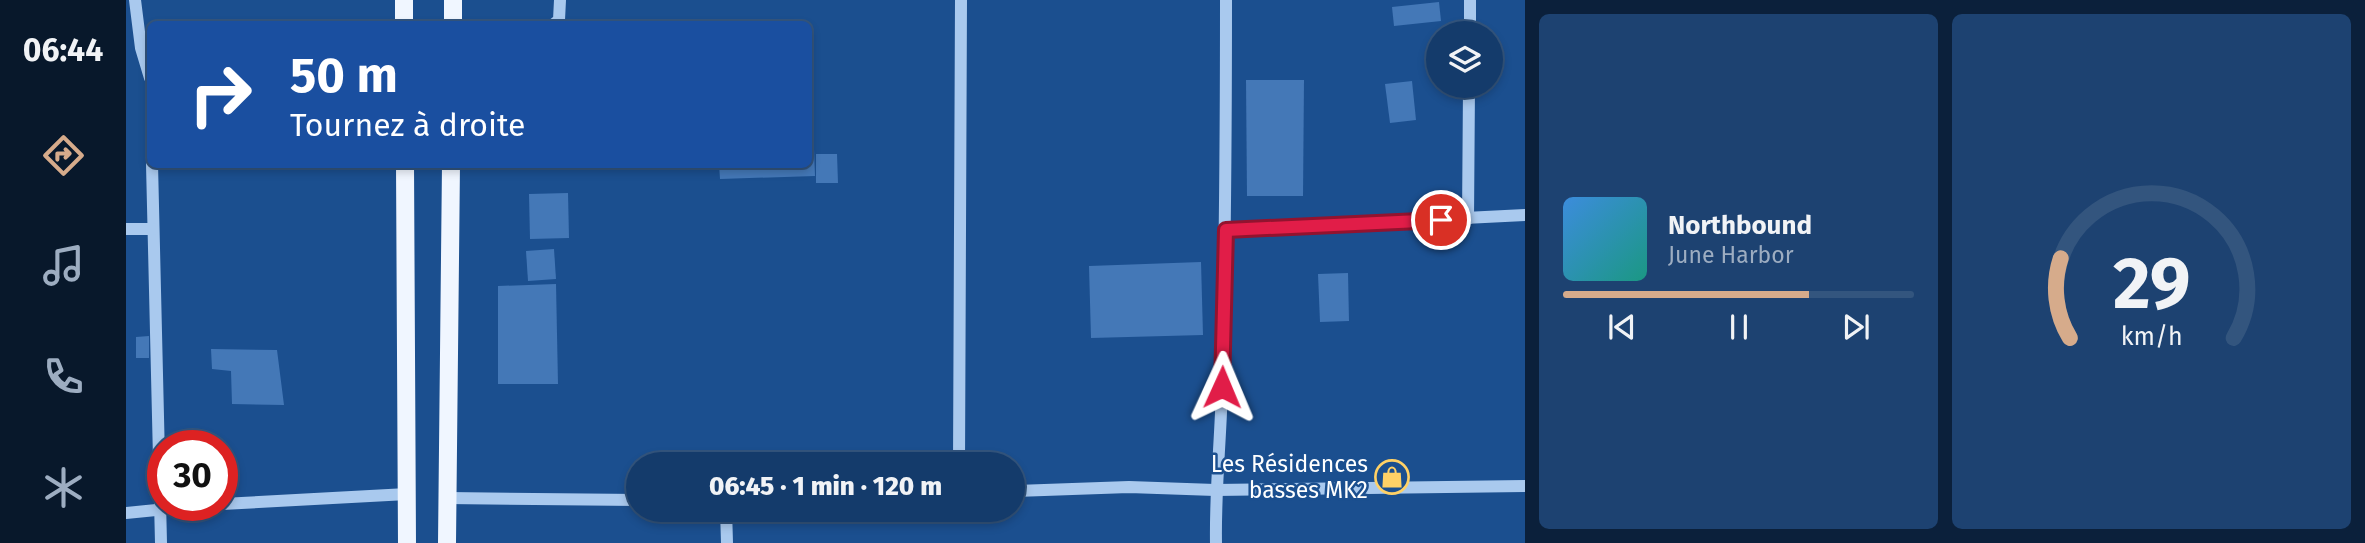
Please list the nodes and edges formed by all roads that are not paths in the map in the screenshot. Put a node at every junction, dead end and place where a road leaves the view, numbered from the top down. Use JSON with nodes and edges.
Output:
{"nodes":[{"id":1,"x":135,"y":0,"type":"edge"},
{"id":2,"x":404,"y":0,"type":"edge"},
{"id":3,"x":453,"y":0,"type":"edge"},
{"id":4,"x":560,"y":0,"type":"edge"},
{"id":5,"x":961,"y":0,"type":"edge"},
{"id":6,"x":1226,"y":0,"type":"edge"},
{"id":7,"x":1470,"y":0,"type":"edge"},
{"id":8,"x":404,"y":21,"type":"edge"},
{"id":9,"x":453,"y":21,"type":"edge"},
{"id":10,"x":558,"y":21,"type":"edge"},
{"id":11,"x":1470,"y":21,"type":"edge"},
{"id":12,"x":147,"y":68,"type":"edge"},
{"id":13,"x":1469,"y":98,"type":"edge"},
{"id":14,"x":152,"y":168,"type":"edge"},
{"id":15,"x":405,"y":168,"type":"edge"},
{"id":16,"x":451,"y":168,"type":"edge"},
{"id":17,"x":1525,"y":215,"type":"edge"},
{"id":18,"x":1468,"y":219,"type":"junction"},
{"id":19,"x":126,"y":229,"type":"edge"},
{"id":20,"x":153,"y":229,"type":"junction"},
{"id":21,"x":1226,"y":230,"type":"junction"},
{"id":22,"x":159,"y":430,"type":"edge"},
{"id":23,"x":958,"y":452,"type":"edge"},
{"id":24,"x":1525,"y":486,"type":"edge"},
{"id":25,"x":1215,"y":490,"type":"junction"},
{"id":26,"x":1025,"y":491,"type":"edge"},
{"id":27,"x":407,"y":494,"type":"junction"},
{"id":28,"x":447,"y":498,"type":"junction"},
{"id":29,"x":626,"y":500,"type":"edge"},
{"id":30,"x":238,"y":503,"type":"edge"},
{"id":31,"x":147,"y":510,"type":"edge"},
{"id":32,"x":126,"y":513,"type":"edge"},
{"id":33,"x":161,"y":521,"type":"edge"},
{"id":34,"x":726,"y":522,"type":"edge"},
{"id":35,"x":161,"y":543,"type":"edge"},
{"id":36,"x":407,"y":543,"type":"edge"},
{"id":37,"x":447,"y":543,"type":"edge"},
{"id":38,"x":727,"y":543,"type":"edge"},
{"id":39,"x":1216,"y":543,"type":"edge"}],
"edges":[{"from":1,"to":12,"type":"street"},
{"from":2,"to":8,"type":"main road"},
{"from":3,"to":9,"type":"main road"},
{"from":4,"to":10,"type":"street"},
{"from":5,"to":23,"type":"street"},
{"from":6,"to":21,"type":"street"},
{"from":7,"to":11,"type":"street"},
{"from":13,"to":18,"type":"street"},
{"from":14,"to":20,"type":"street"},
{"from":15,"to":27,"type":"main road"},
{"from":16,"to":28,"type":"main road"},
{"from":17,"to":18,"type":"street"},
{"from":18,"to":21,"type":"street"},
{"from":19,"to":20,"type":"street"},
{"from":20,"to":22,"type":"street"},
{"from":21,"to":25,"type":"street"},
{"from":24,"to":25,"type":"street"},
{"from":25,"to":26,"type":"street"},
{"from":25,"to":39,"type":"street"},
{"from":27,"to":30,"type":"street"},
{"from":27,"to":36,"type":"main road"},
{"from":28,"to":29,"type":"street"},
{"from":28,"to":37,"type":"main road"},
{"from":31,"to":32,"type":"street"},
{"from":33,"to":35,"type":"street"},
{"from":34,"to":38,"type":"street"}]}
